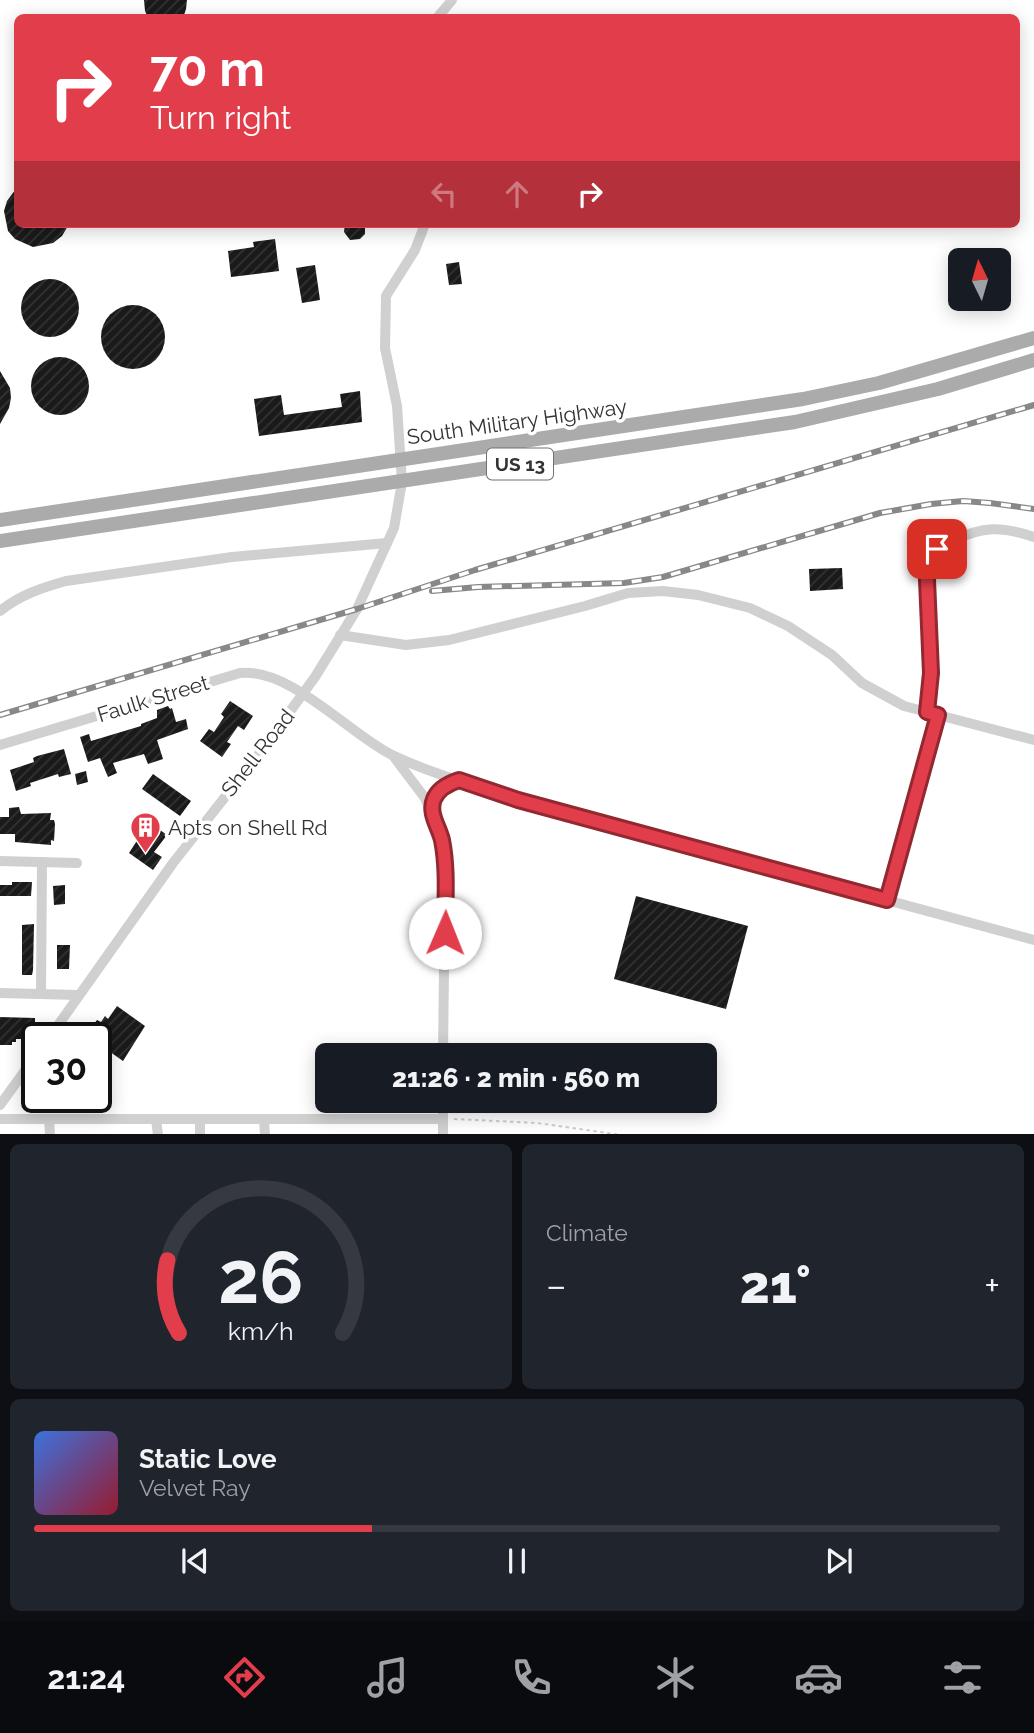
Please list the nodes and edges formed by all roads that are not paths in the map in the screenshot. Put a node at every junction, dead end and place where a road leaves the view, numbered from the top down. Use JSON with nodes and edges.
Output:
{"nodes":[{"id":1,"x":452,"y":0,"type":"edge"},
{"id":2,"x":440,"y":14,"type":"edge"},
{"id":3,"x":423,"y":228,"type":"edge"},
{"id":4,"x":1034,"y":338,"type":"edge"},
{"id":5,"x":1034,"y":360,"type":"edge"},
{"id":6,"x":400,"y":460,"type":"junction"},
{"id":7,"x":402,"y":482,"type":"junction"},
{"id":8,"x":0,"y":520,"type":"edge"},
{"id":9,"x":1034,"y":537,"type":"edge"},
{"id":10,"x":0,"y":541,"type":"edge"},
{"id":11,"x":387,"y":543,"type":"junction"},
{"id":12,"x":0,"y":611,"type":"edge"},
{"id":13,"x":340,"y":635,"type":"junction"},
{"id":14,"x":303,"y":694,"type":"junction"},
{"id":15,"x":933,"y":714,"type":"junction"},
{"id":16,"x":1034,"y":740,"type":"edge"},
{"id":17,"x":0,"y":745,"type":"edge"},
{"id":18,"x":391,"y":755,"type":"junction"},
{"id":19,"x":459,"y":780,"type":"junction"},
{"id":20,"x":431,"y":810,"type":"junction"},
{"id":21,"x":0,"y":861,"type":"edge"},
{"id":22,"x":42,"y":862,"type":"junction"},
{"id":23,"x":77,"y":863,"type":"dead end"},
{"id":24,"x":887,"y":900,"type":"junction"},
{"id":25,"x":1034,"y":940,"type":"edge"},
{"id":26,"x":0,"y":993,"type":"edge"},
{"id":27,"x":41,"y":994,"type":"junction"},
{"id":28,"x":79,"y":995,"type":"junction"},
{"id":29,"x":60,"y":1022,"type":"edge"},
{"id":30,"x":443,"y":1043,"type":"edge"},
{"id":31,"x":21,"y":1076,"type":"edge"},
{"id":32,"x":0,"y":1104,"type":"edge"},
{"id":33,"x":443,"y":1113,"type":"edge"},
{"id":34,"x":0,"y":1119,"type":"edge"},
{"id":35,"x":49,"y":1119,"type":"junction"},
{"id":36,"x":156,"y":1119,"type":"junction"},
{"id":37,"x":200,"y":1119,"type":"junction"},
{"id":38,"x":264,"y":1119,"type":"junction"},
{"id":39,"x":443,"y":1119,"type":"junction"},
{"id":40,"x":50,"y":1134,"type":"edge"},
{"id":41,"x":158,"y":1134,"type":"edge"},
{"id":42,"x":200,"y":1134,"type":"edge"},
{"id":43,"x":265,"y":1134,"type":"edge"},
{"id":44,"x":443,"y":1134,"type":"edge"}],
"edges":[{"from":1,"to":2,"type":"street"},
{"from":3,"to":6,"type":"street","name":"Shell Road"},
{"from":4,"to":6,"type":"main road","name":"South Military Highway","number":"US 13"},
{"from":5,"to":7,"type":"main road","name":"South Military Highway","number":"US 13"},
{"from":6,"to":7,"type":"street","name":"Shell Road"},
{"from":6,"to":8,"type":"main road","name":"South Military Highway","number":"US 13"},
{"from":7,"to":10,"type":"main road","name":"South Military Highway","number":"US 13"},
{"from":7,"to":11,"type":"street","name":"Shell Road"},
{"from":9,"to":15,"type":"street"},
{"from":11,"to":12,"type":"street"},
{"from":11,"to":13,"type":"street","name":"Shell Road"},
{"from":13,"to":14,"type":"street","name":"Shell Road"},
{"from":13,"to":15,"type":"street"},
{"from":14,"to":17,"type":"street","name":"Faulk Street"},
{"from":14,"to":18,"type":"street","name":"Faulk Street"},
{"from":14,"to":28,"type":"street","name":"Shell Road"},
{"from":15,"to":16,"type":"street"},
{"from":15,"to":24,"type":"street"},
{"from":18,"to":19,"type":"street"},
{"from":18,"to":20,"type":"street"},
{"from":19,"to":20,"type":"street"},
{"from":19,"to":24,"type":"street"},
{"from":20,"to":30,"type":"street"},
{"from":21,"to":22,"type":"street"},
{"from":22,"to":23,"type":"street"},
{"from":22,"to":27,"type":"street"},
{"from":24,"to":25,"type":"street"},
{"from":26,"to":27,"type":"street"},
{"from":27,"to":28,"type":"street"},
{"from":28,"to":29,"type":"street","name":"Shell Road"},
{"from":31,"to":32,"type":"street"},
{"from":33,"to":39,"type":"street"},
{"from":34,"to":35,"type":"street"},
{"from":35,"to":36,"type":"street"},
{"from":35,"to":40,"type":"street"},
{"from":36,"to":37,"type":"street"},
{"from":36,"to":41,"type":"street"},
{"from":37,"to":38,"type":"street"},
{"from":37,"to":42,"type":"street"},
{"from":38,"to":39,"type":"street"},
{"from":38,"to":43,"type":"street"},
{"from":39,"to":44,"type":"street"}]}
